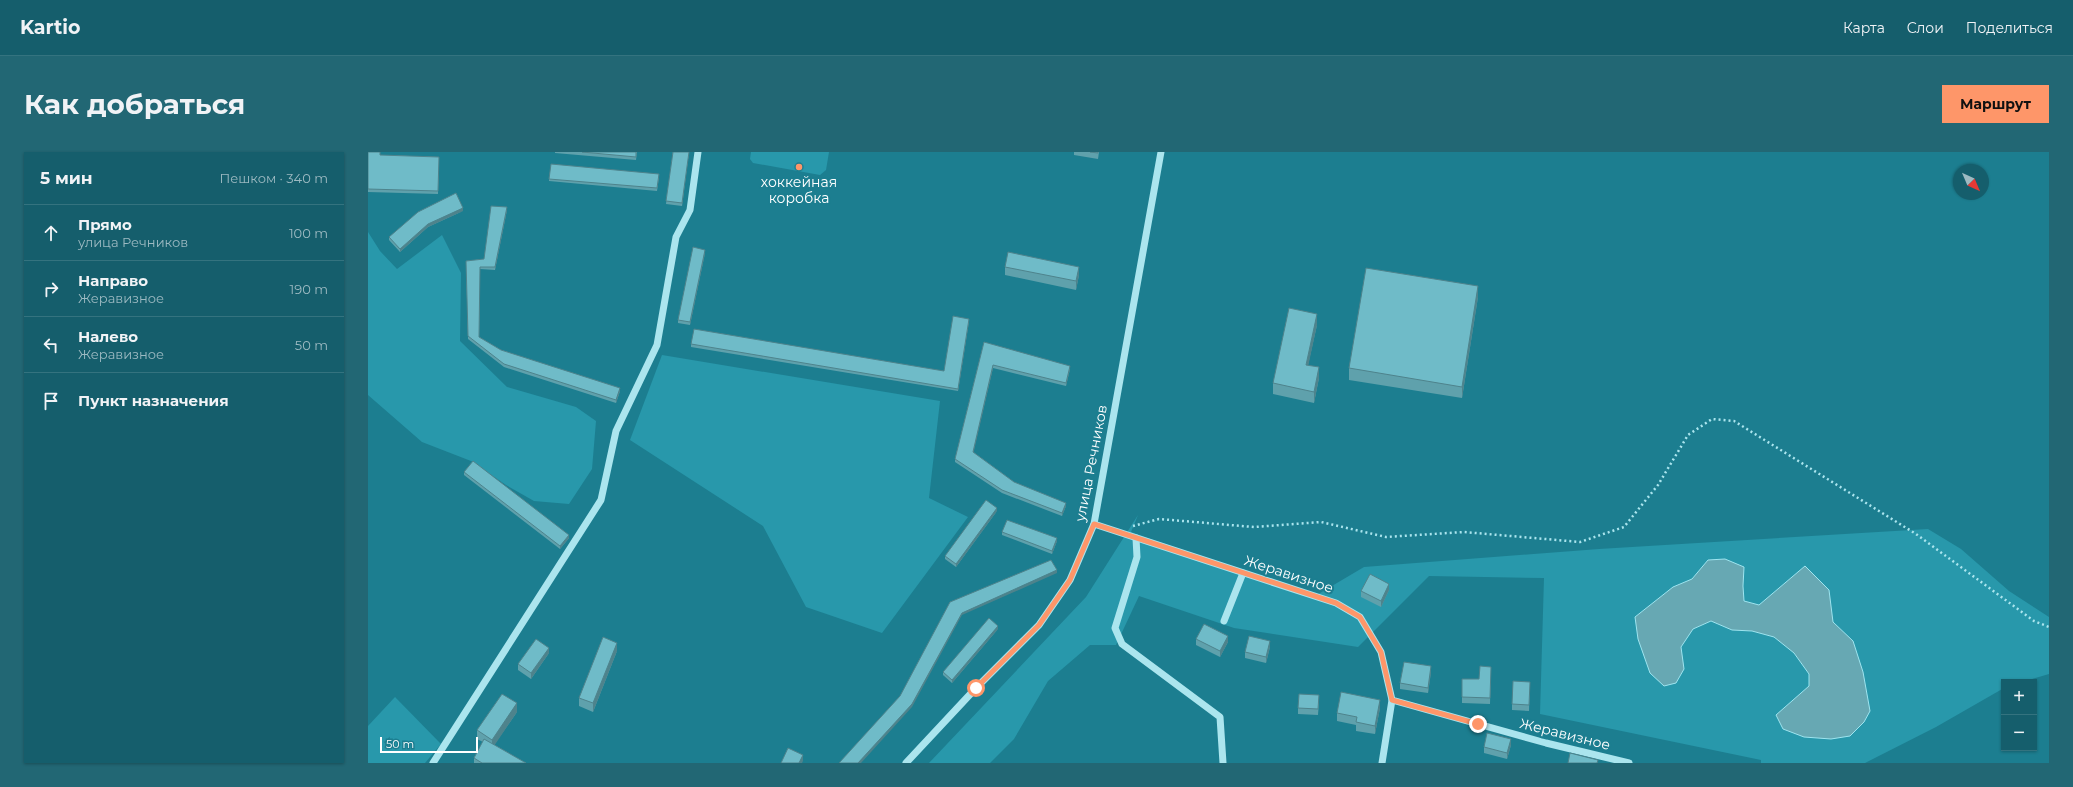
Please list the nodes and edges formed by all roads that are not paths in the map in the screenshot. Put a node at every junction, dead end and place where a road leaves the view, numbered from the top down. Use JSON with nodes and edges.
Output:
{"nodes":[{"id":1,"x":698,"y":152,"type":"edge"},
{"id":2,"x":1161,"y":152,"type":"edge"},
{"id":3,"x":1094,"y":524,"type":"junction"},
{"id":4,"x":1136,"y":538,"type":"junction"},
{"id":5,"x":1243,"y":573,"type":"junction"},
{"id":6,"x":1224,"y":621,"type":"dead end"},
{"id":7,"x":1392,"y":700,"type":"junction"},
{"id":8,"x":433,"y":763,"type":"edge"},
{"id":9,"x":906,"y":763,"type":"edge"},
{"id":10,"x":1224,"y":763,"type":"edge"},
{"id":11,"x":1382,"y":763,"type":"edge"},
{"id":12,"x":1629,"y":763,"type":"edge"}],
"edges":[{"from":1,"to":8,"type":"street"},
{"from":2,"to":3,"type":"street","name":"улица Речников"},
{"from":3,"to":4,"type":"street","name":"Жеравизное"},
{"from":3,"to":9,"type":"street","name":"улица Речников"},
{"from":4,"to":5,"type":"street","name":"Жеравизное"},
{"from":4,"to":10,"type":"street"},
{"from":5,"to":6,"type":"street"},
{"from":5,"to":7,"type":"street","name":"Жеравизное"},
{"from":7,"to":11,"type":"street"},
{"from":7,"to":12,"type":"street","name":"Жеравизное"}]}
